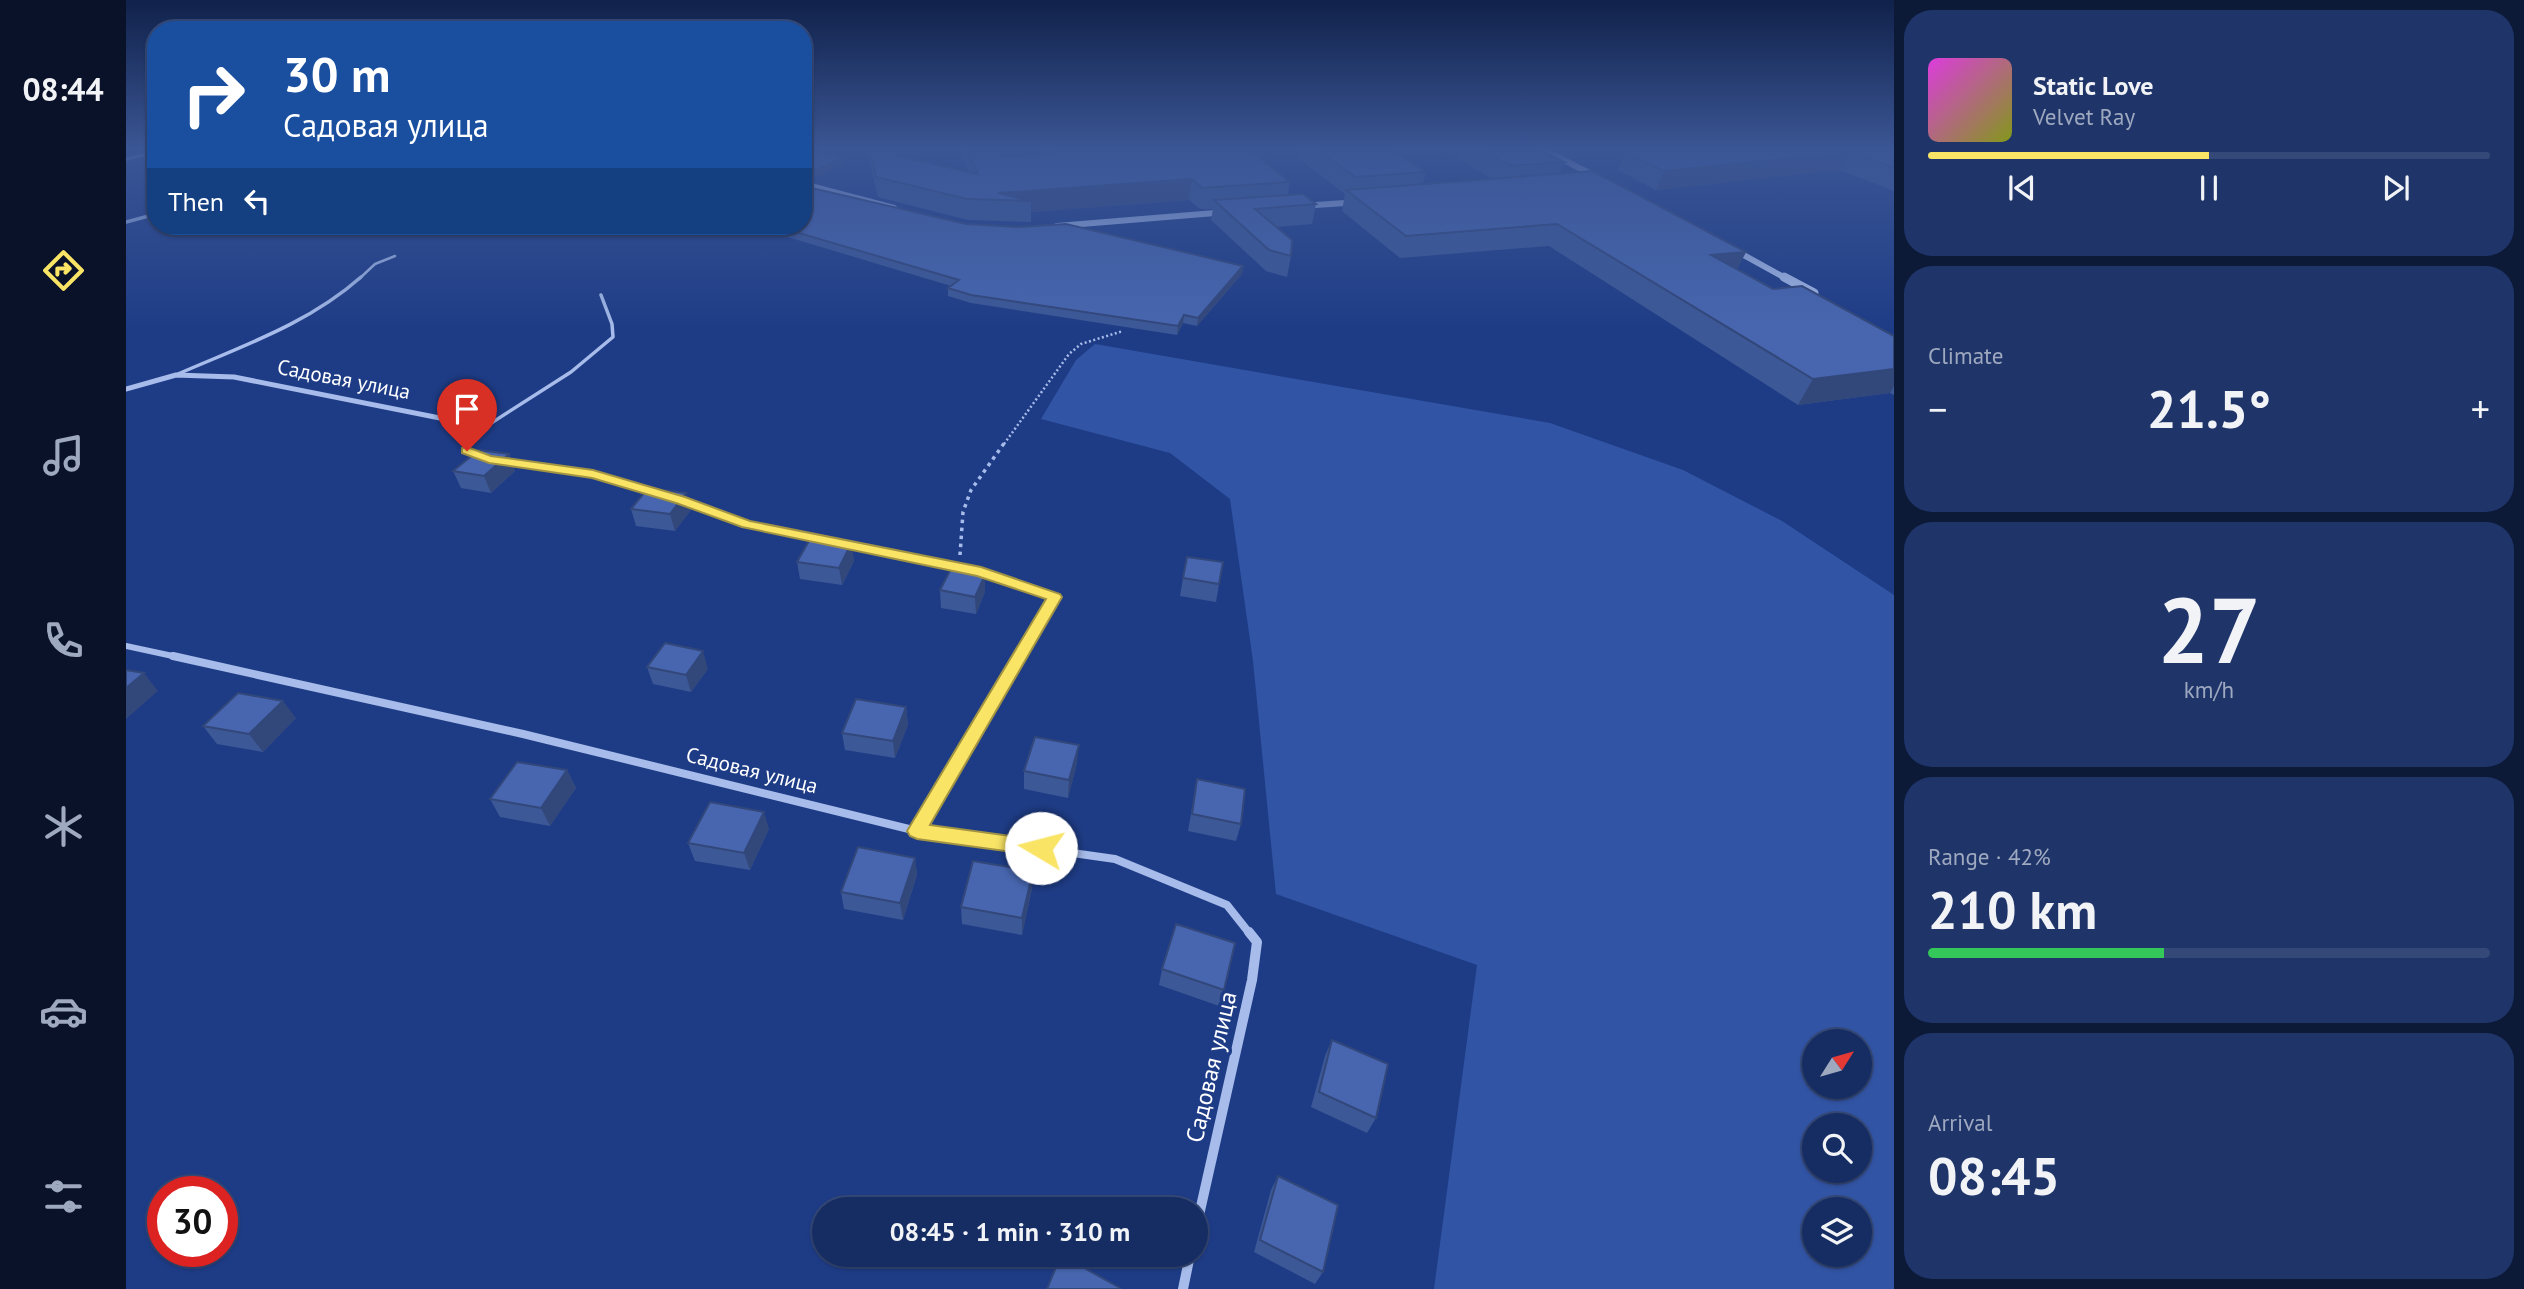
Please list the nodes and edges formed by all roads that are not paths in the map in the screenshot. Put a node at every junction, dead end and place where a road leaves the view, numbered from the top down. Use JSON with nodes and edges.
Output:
{"nodes":[{"id":1,"x":1231,"y":212,"type":"edge"},
{"id":2,"x":147,"y":216,"type":"edge"},
{"id":3,"x":126,"y":222,"type":"edge"},
{"id":4,"x":1046,"y":227,"type":"edge"},
{"id":5,"x":1728,"y":246,"type":"edge"},
{"id":6,"x":395,"y":256,"type":"dead end"},
{"id":7,"x":601,"y":295,"type":"dead end"},
{"id":8,"x":1821,"y":297,"type":"edge"},
{"id":9,"x":176,"y":375,"type":"junction"},
{"id":10,"x":126,"y":389,"type":"edge"},
{"id":11,"x":485,"y":428,"type":"junction"},
{"id":12,"x":489,"y":459,"type":"edge"},
{"id":13,"x":502,"y":461,"type":"edge"},
{"id":14,"x":126,"y":646,"type":"edge"},
{"id":15,"x":917,"y":831,"type":"junction"},
{"id":16,"x":1203,"y":1197,"type":"edge"},
{"id":17,"x":1188,"y":1267,"type":"edge"},
{"id":18,"x":1183,"y":1289,"type":"edge"}],
"edges":[{"from":1,"to":4,"type":"street"},
{"from":2,"to":3,"type":"street"},
{"from":5,"to":8,"type":"street"},
{"from":6,"to":9,"type":"lane"},
{"from":7,"to":11,"type":"lane"},
{"from":9,"to":10,"type":"street","name":"Садовая улица"},
{"from":9,"to":11,"type":"street","name":"Садовая улица"},
{"from":11,"to":12,"type":"street"},
{"from":13,"to":15,"type":"street"},
{"from":14,"to":15,"type":"street","name":"Садовая улица"},
{"from":15,"to":16,"type":"street","name":"Садовая улица"},
{"from":17,"to":18,"type":"street"}]}
